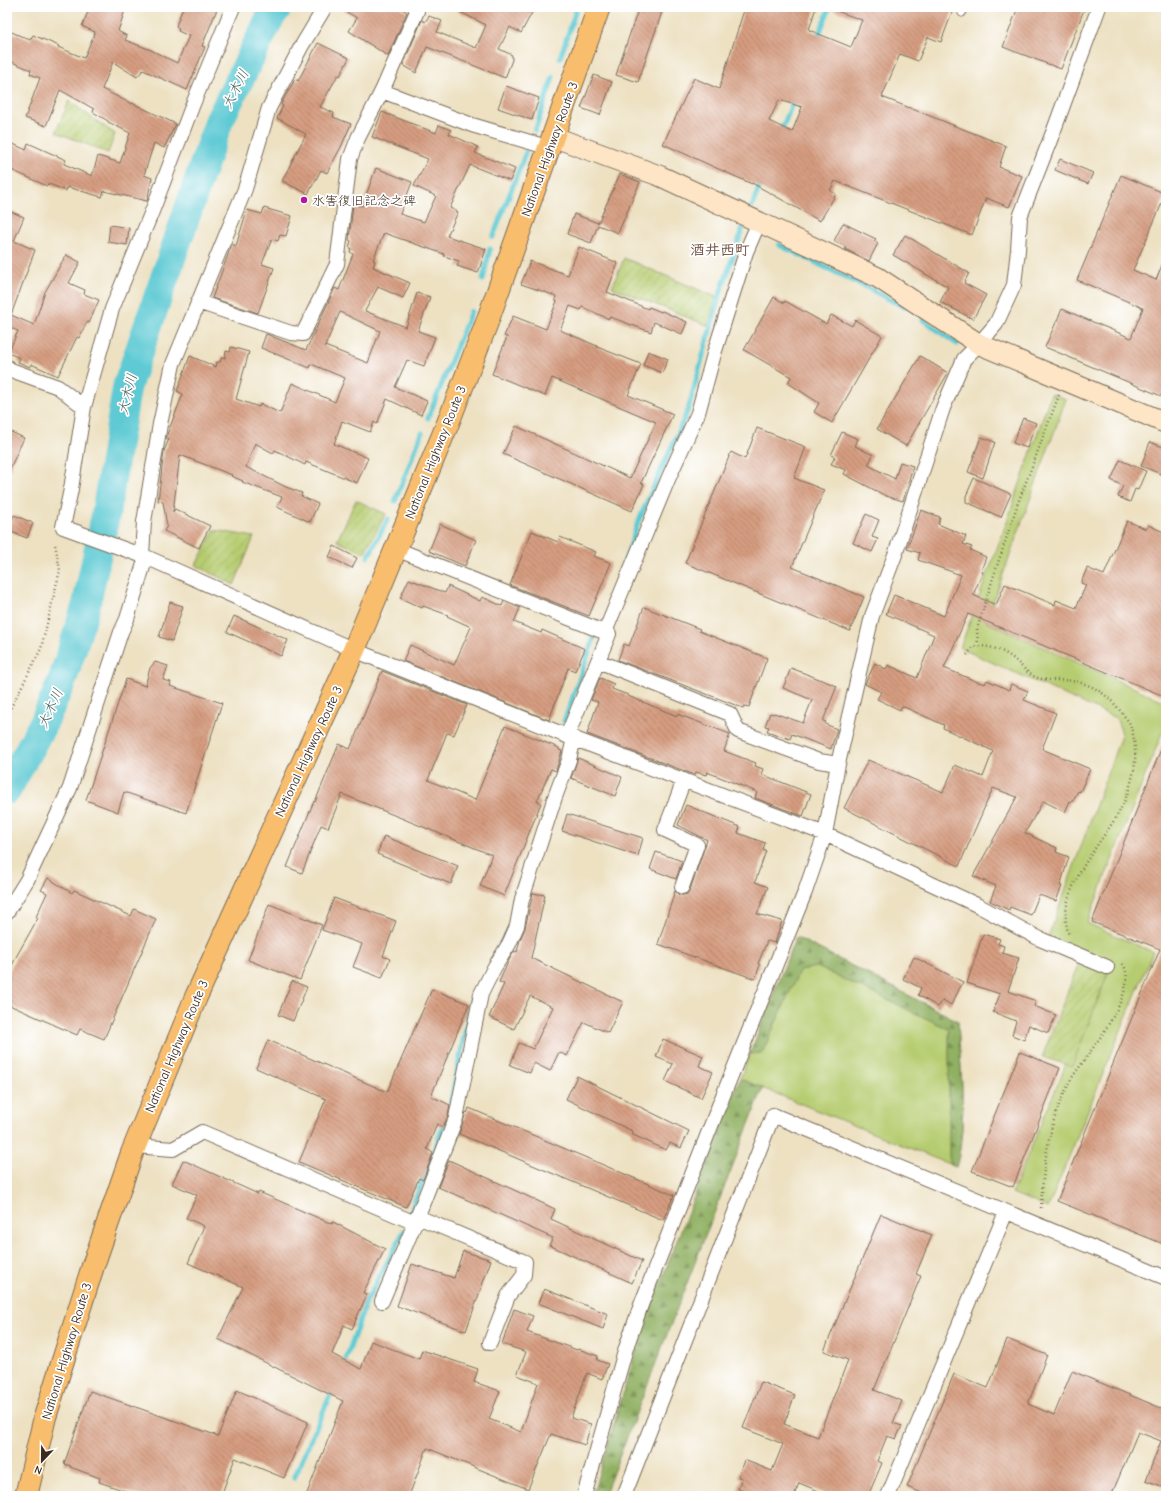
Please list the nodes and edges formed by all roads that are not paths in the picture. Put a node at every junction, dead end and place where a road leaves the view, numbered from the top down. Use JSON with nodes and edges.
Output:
{"nodes":[{"id":1,"x":233,"y":7,"type":"edge"},
{"id":2,"x":325,"y":7,"type":"edge"},
{"id":3,"x":415,"y":7,"type":"edge"},
{"id":4,"x":599,"y":7,"type":"edge"},
{"id":5,"x":1099,"y":7,"type":"edge"},
{"id":6,"x":382,"y":91,"type":"junction"},
{"id":7,"x":552,"y":142,"type":"junction"},
{"id":8,"x":760,"y":222,"type":"junction"},
{"id":9,"x":198,"y":302,"type":"junction"},
{"id":10,"x":979,"y":344,"type":"junction"},
{"id":11,"x":7,"y":368,"type":"edge"},
{"id":12,"x":84,"y":407,"type":"junction"},
{"id":13,"x":1166,"y":423,"type":"edge"},
{"id":14,"x":396,"y":549,"type":"junction"},
{"id":15,"x":144,"y":556,"type":"junction"},
{"id":16,"x":605,"y":632,"type":"junction"},
{"id":17,"x":354,"y":650,"type":"junction"},
{"id":18,"x":598,"y":661,"type":"junction"},
{"id":19,"x":570,"y":737,"type":"junction"},
{"id":20,"x":838,"y":764,"type":"junction"},
{"id":21,"x":684,"y":780,"type":"junction"},
{"id":22,"x":825,"y":834,"type":"junction"},
{"id":23,"x":682,"y":887,"type":"dead end"},
{"id":24,"x":7,"y":912,"type":"edge"},
{"id":25,"x":1106,"y":967,"type":"dead end"},
{"id":26,"x":135,"y":1146,"type":"junction"},
{"id":27,"x":1006,"y":1212,"type":"junction"},
{"id":28,"x":416,"y":1220,"type":"junction"},
{"id":29,"x":1166,"y":1278,"type":"edge"},
{"id":30,"x":382,"y":1301,"type":"dead end"},
{"id":31,"x":490,"y":1343,"type":"dead end"},
{"id":32,"x":26,"y":1496,"type":"edge"},
{"id":33,"x":584,"y":1496,"type":"edge"},
{"id":34,"x":624,"y":1496,"type":"edge"},
{"id":35,"x":888,"y":1496,"type":"edge"}],
"edges":[{"from":1,"to":12,"type":"street"},
{"from":2,"to":9,"type":"street"},
{"from":3,"to":6,"type":"street"},
{"from":4,"to":7,"type":"highway","name":"National Highway Route 3"},
{"from":5,"to":10,"type":"street"},
{"from":6,"to":7,"type":"street"},
{"from":6,"to":9,"type":"street"},
{"from":7,"to":8,"type":"street"},
{"from":7,"to":14,"type":"highway","name":"National Highway Route 3"},
{"from":8,"to":10,"type":"street"},
{"from":8,"to":16,"type":"street"},
{"from":9,"to":15,"type":"street"},
{"from":10,"to":13,"type":"street"},
{"from":10,"to":20,"type":"street"},
{"from":11,"to":12,"type":"street"},
{"from":12,"to":15,"type":"street"},
{"from":14,"to":16,"type":"street"},
{"from":14,"to":17,"type":"highway","name":"National Highway Route 3"},
{"from":15,"to":17,"type":"street"},
{"from":15,"to":24,"type":"street"},
{"from":16,"to":18,"type":"street"},
{"from":17,"to":19,"type":"street"},
{"from":17,"to":26,"type":"highway","name":"National Highway Route 3"},
{"from":18,"to":19,"type":"street"},
{"from":18,"to":20,"type":"street"},
{"from":19,"to":21,"type":"street"},
{"from":19,"to":28,"type":"street"},
{"from":20,"to":22,"type":"street"},
{"from":21,"to":22,"type":"street"},
{"from":21,"to":23,"type":"street"},
{"from":22,"to":25,"type":"street"},
{"from":22,"to":33,"type":"street"},
{"from":26,"to":28,"type":"street"},
{"from":26,"to":32,"type":"highway","name":"National Highway Route 3"},
{"from":27,"to":29,"type":"street"},
{"from":27,"to":34,"type":"street"},
{"from":27,"to":35,"type":"street"},
{"from":28,"to":30,"type":"street"},
{"from":28,"to":31,"type":"street"}]}
